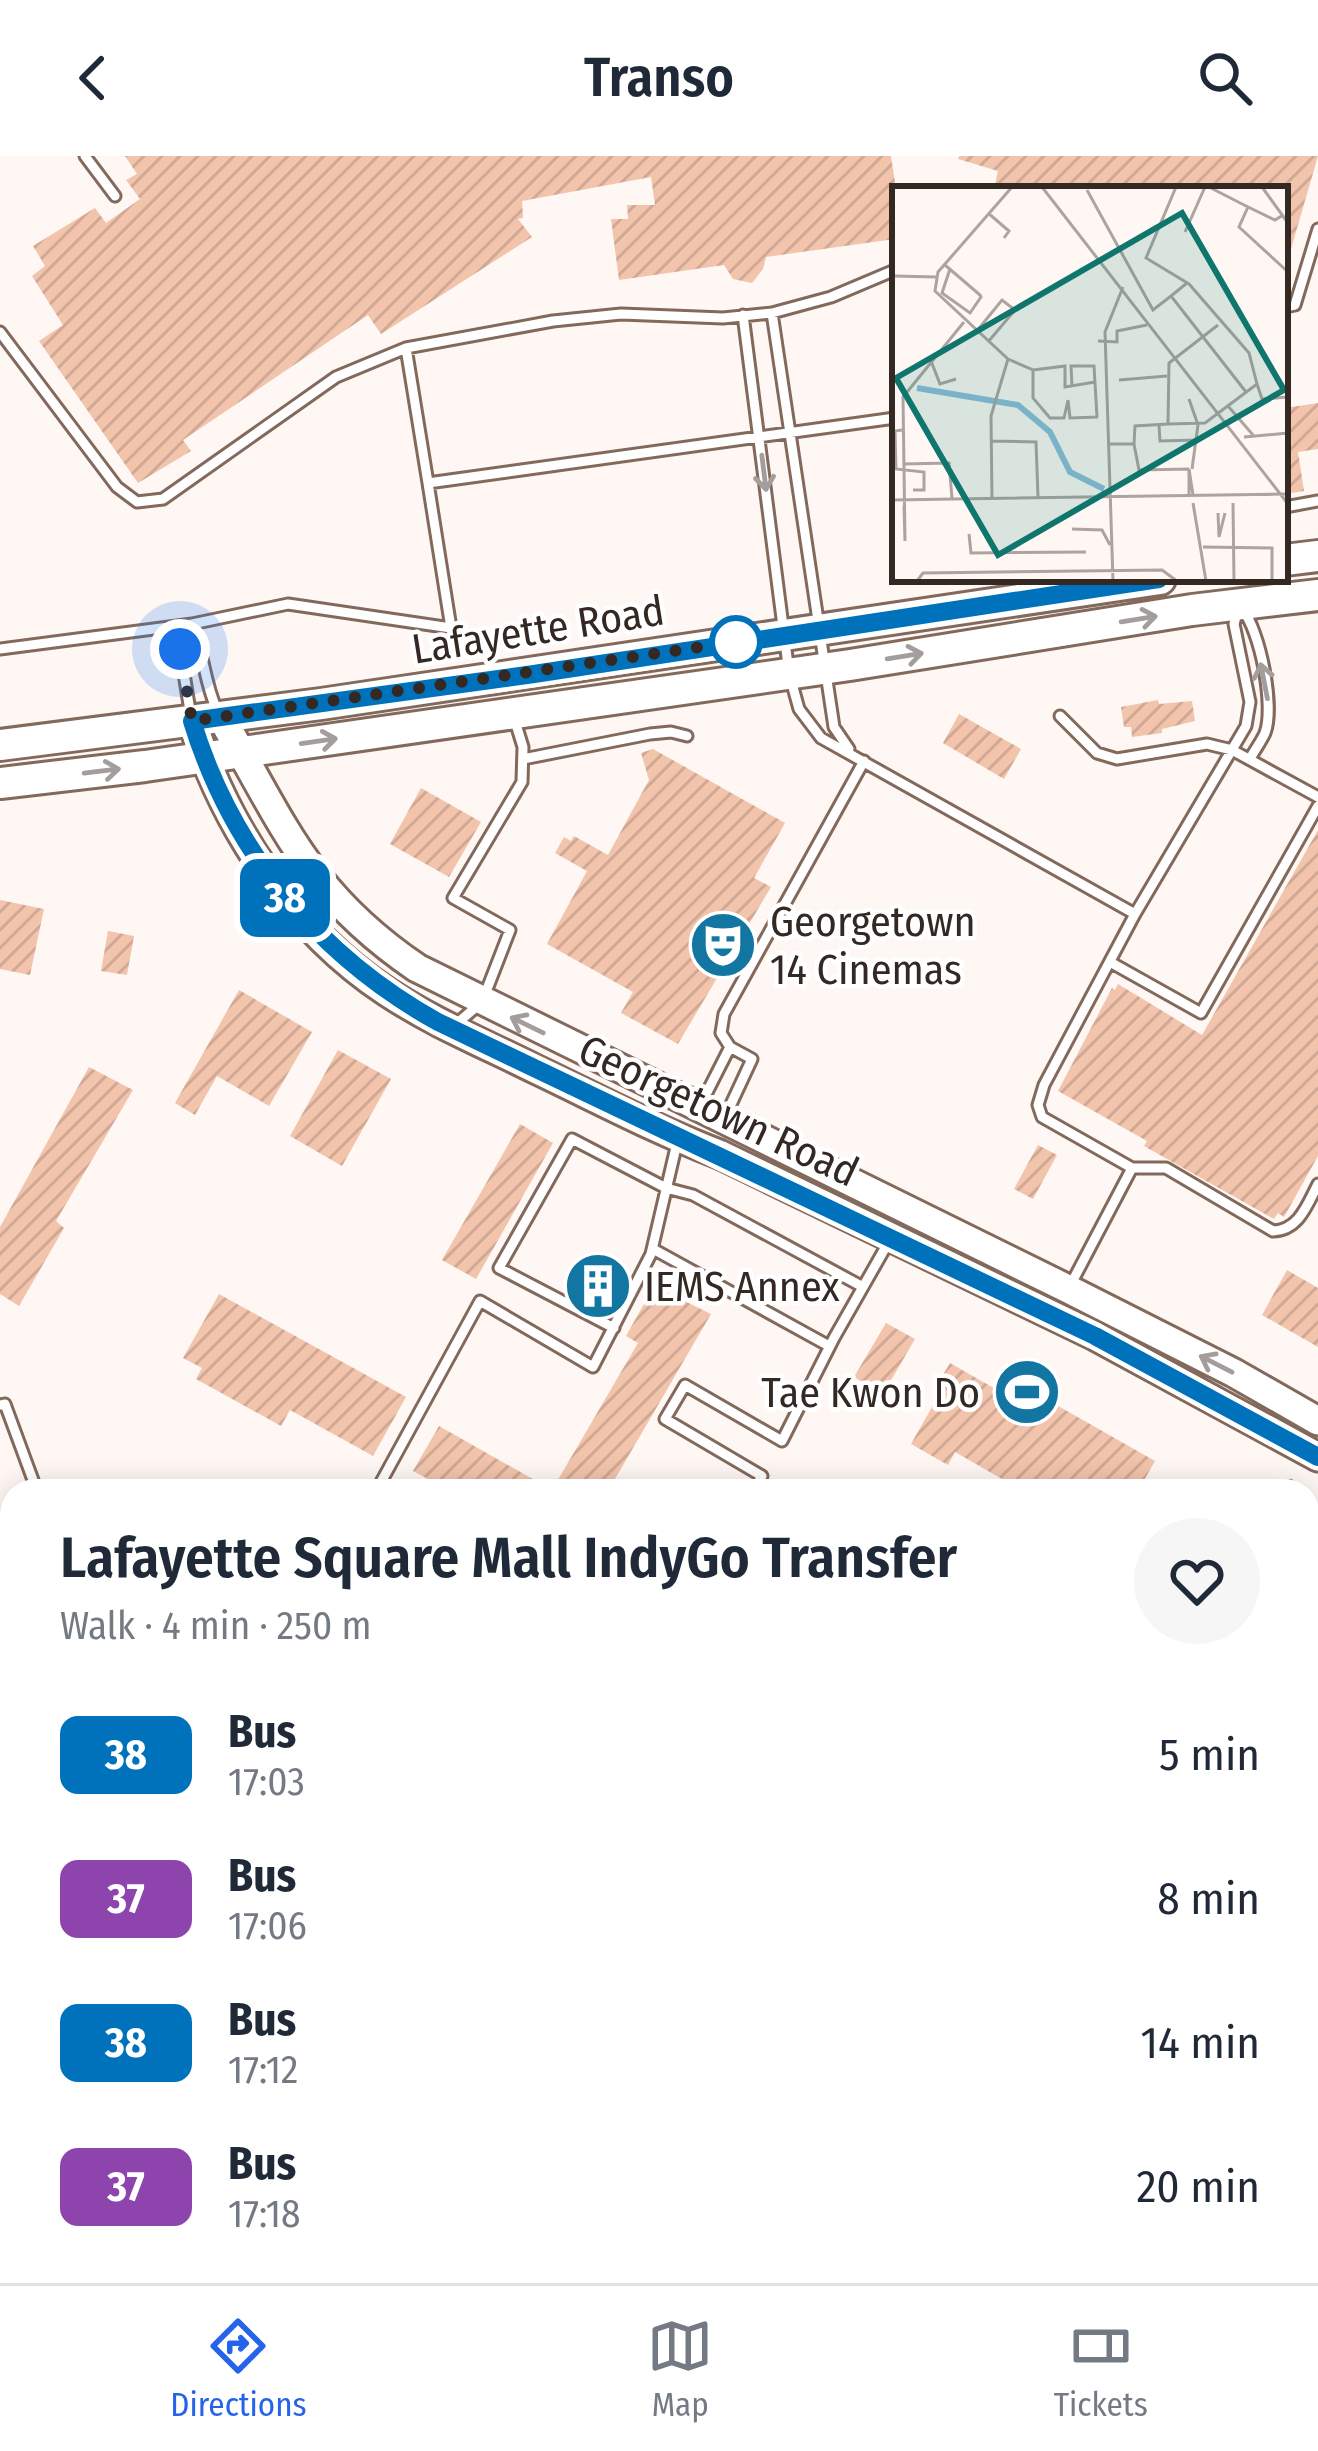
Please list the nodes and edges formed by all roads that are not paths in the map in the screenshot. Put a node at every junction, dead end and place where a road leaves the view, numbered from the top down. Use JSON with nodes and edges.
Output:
{"nodes":[{"id":1,"x":86,"y":156,"type":"edge"},
{"id":2,"x":115,"y":196,"type":"dead end"},
{"id":3,"x":1318,"y":229,"type":"edge"},
{"id":4,"x":892,"y":271,"type":"edge"},
{"id":5,"x":1288,"y":306,"type":"edge"},
{"id":6,"x":772,"y":313,"type":"junction"},
{"id":7,"x":743,"y":315,"type":"junction"},
{"id":8,"x":0,"y":332,"type":"edge"},
{"id":9,"x":406,"y":348,"type":"junction"},
{"id":10,"x":892,"y":418,"type":"edge"},
{"id":11,"x":790,"y":433,"type":"junction"},
{"id":12,"x":759,"y":437,"type":"junction"},
{"id":13,"x":428,"y":483,"type":"junction"},
{"id":14,"x":1318,"y":501,"type":"edge"},
{"id":15,"x":1288,"y":506,"type":"edge"},
{"id":16,"x":1318,"y":556,"type":"edge"},
{"id":17,"x":1288,"y":560,"type":"edge"},
{"id":18,"x":1140,"y":582,"type":"edge"},
{"id":19,"x":1318,"y":595,"type":"edge"},
{"id":20,"x":1238,"y":599,"type":"junction"},
{"id":21,"x":191,"y":624,"type":"junction"},
{"id":22,"x":819,"y":630,"type":"junction"},
{"id":23,"x":784,"y":635,"type":"junction"},
{"id":24,"x":0,"y":649,"type":"edge"},
{"id":25,"x":826,"y":668,"type":"junction"},
{"id":26,"x":789,"y":673,"type":"junction"},
{"id":27,"x":513,"y":712,"type":"junction"},
{"id":28,"x":1060,"y":716,"type":"dead end"},
{"id":29,"x":206,"y":719,"type":"junction"},
{"id":30,"x":687,"y":736,"type":"dead end"},
{"id":31,"x":0,"y":746,"type":"edge"},
{"id":32,"x":1232,"y":750,"type":"junction"},
{"id":33,"x":241,"y":752,"type":"junction"},
{"id":34,"x":852,"y":754,"type":"junction"},
{"id":35,"x":203,"y":757,"type":"junction"},
{"id":36,"x":523,"y":759,"type":"junction"},
{"id":37,"x":1250,"y":759,"type":"junction"},
{"id":38,"x":864,"y":761,"type":"junction"},
{"id":39,"x":0,"y":783,"type":"edge"},
{"id":40,"x":1318,"y":801,"type":"edge"},
{"id":41,"x":1135,"y":914,"type":"junction"},
{"id":42,"x":1110,"y":962,"type":"junction"},
{"id":43,"x":482,"y":1002,"type":"junction"},
{"id":44,"x":450,"y":1031,"type":"junction"},
{"id":45,"x":730,"y":1047,"type":"junction"},
{"id":46,"x":711,"y":1115,"type":"junction"},
{"id":47,"x":678,"y":1138,"type":"junction"},
{"id":48,"x":1132,"y":1168,"type":"junction"},
{"id":49,"x":1318,"y":1184,"type":"edge"},
{"id":50,"x":666,"y":1188,"type":"junction"},
{"id":51,"x":891,"y":1238,"type":"junction"},
{"id":52,"x":652,"y":1250,"type":"junction"},
{"id":53,"x":863,"y":1287,"type":"junction"},
{"id":54,"x":1069,"y":1289,"type":"junction"},
{"id":55,"x":1054,"y":1316,"type":"junction"},
{"id":56,"x":614,"y":1328,"type":"junction"},
{"id":57,"x":830,"y":1346,"type":"junction"},
{"id":58,"x":0,"y":1406,"type":"edge"},
{"id":59,"x":1318,"y":1421,"type":"edge"},
{"id":60,"x":1318,"y":1456,"type":"edge"},
{"id":61,"x":33,"y":1479,"type":"edge"},
{"id":62,"x":383,"y":1479,"type":"edge"},
{"id":63,"x":760,"y":1479,"type":"edge"}],
"edges":[{"from":1,"to":2,"type":"lane"},
{"from":3,"to":5,"type":"lane"},
{"from":4,"to":6,"type":"lane"},
{"from":6,"to":7,"type":"lane"},
{"from":6,"to":11,"type":"lane"},
{"from":7,"to":9,"type":"lane"},
{"from":7,"to":12,"type":"lane"},
{"from":8,"to":9,"type":"lane"},
{"from":9,"to":13,"type":"lane"},
{"from":10,"to":11,"type":"lane"},
{"from":11,"to":12,"type":"lane"},
{"from":11,"to":22,"type":"lane"},
{"from":12,"to":13,"type":"lane"},
{"from":12,"to":23,"type":"lane","one_way":true},
{"from":13,"to":21,"type":"lane"},
{"from":14,"to":15,"type":"lane"},
{"from":16,"to":17,"type":"main road"},
{"from":18,"to":22,"type":"main road","name":"Lafayette Road"},
{"from":19,"to":20,"type":"main road","name":"Lafayette Road"},
{"from":25,"to":20,"type":"main road","name":"Lafayette Road","one_way":true},
{"from":20,"to":32,"type":"lane"},
{"from":37,"to":20,"type":"lane","one_way":true},
{"from":21,"to":24,"type":"lane"},
{"from":21,"to":29,"type":"lane"},
{"from":21,"to":29,"type":"lane"},
{"from":22,"to":23,"type":"main road","name":"Lafayette Road"},
{"from":22,"to":25,"type":"lane"},
{"from":23,"to":26,"type":"lane"},
{"from":23,"to":29,"type":"main road","name":"Lafayette Road"},
{"from":25,"to":26,"type":"main road","name":"Lafayette Road"},
{"from":25,"to":34,"type":"lane"},
{"from":26,"to":27,"type":"main road","name":"Lafayette Road"},
{"from":26,"to":34,"type":"lane"},
{"from":33,"to":27,"type":"main road","name":"Lafayette Road","one_way":true},
{"from":27,"to":36,"type":"lane"},
{"from":28,"to":32,"type":"lane"},
{"from":29,"to":31,"type":"main road","name":"Lafayette Road"},
{"from":29,"to":33,"type":"main road","name":"Georgetown Road"},
{"from":29,"to":35,"type":"main road","name":"Georgetown Road"},
{"from":30,"to":36,"type":"lane"},
{"from":32,"to":37,"type":"lane"},
{"from":32,"to":41,"type":"lane"},
{"from":33,"to":35,"type":"main road","name":"Lafayette Road"},
{"from":33,"to":43,"type":"main road","name":"Georgetown Road"},
{"from":34,"to":38,"type":"lane"},
{"from":39,"to":35,"type":"main road","name":"Lafayette Road","one_way":true},
{"from":35,"to":44,"type":"main road","name":"Georgetown Road"},
{"from":36,"to":43,"type":"lane"},
{"from":37,"to":40,"type":"lane"},
{"from":38,"to":41,"type":"lane"},
{"from":38,"to":45,"type":"lane"},
{"from":40,"to":42,"type":"lane"},
{"from":41,"to":42,"type":"lane"},
{"from":42,"to":48,"type":"lane"},
{"from":43,"to":44,"type":"lane"},
{"from":46,"to":43,"type":"main road","name":"Georgetown Road","one_way":true},
{"from":44,"to":47,"type":"main road","name":"Georgetown Road"},
{"from":45,"to":46,"type":"lane"},
{"from":45,"to":46,"type":"lane"},
{"from":46,"to":54,"type":"main road","name":"Georgetown Road"},
{"from":47,"to":50,"type":"lane"},
{"from":47,"to":51,"type":"main road","name":"Georgetown Road"},
{"from":48,"to":49,"type":"lane"},
{"from":48,"to":54,"type":"lane"},
{"from":50,"to":52,"type":"lane"},
{"from":50,"to":53,"type":"lane"},
{"from":50,"to":56,"type":"lane"},
{"from":51,"to":53,"type":"lane"},
{"from":51,"to":55,"type":"main road","name":"Georgetown Road"},
{"from":52,"to":56,"type":"lane"},
{"from":52,"to":57,"type":"lane"},
{"from":53,"to":57,"type":"lane"},
{"from":54,"to":55,"type":"lane"},
{"from":59,"to":54,"type":"main road","name":"Georgetown Road","one_way":true},
{"from":55,"to":60,"type":"main road","name":"Georgetown Road"},
{"from":56,"to":62,"type":"lane"},
{"from":57,"to":63,"type":"lane"},
{"from":58,"to":61,"type":"lane"}]}
